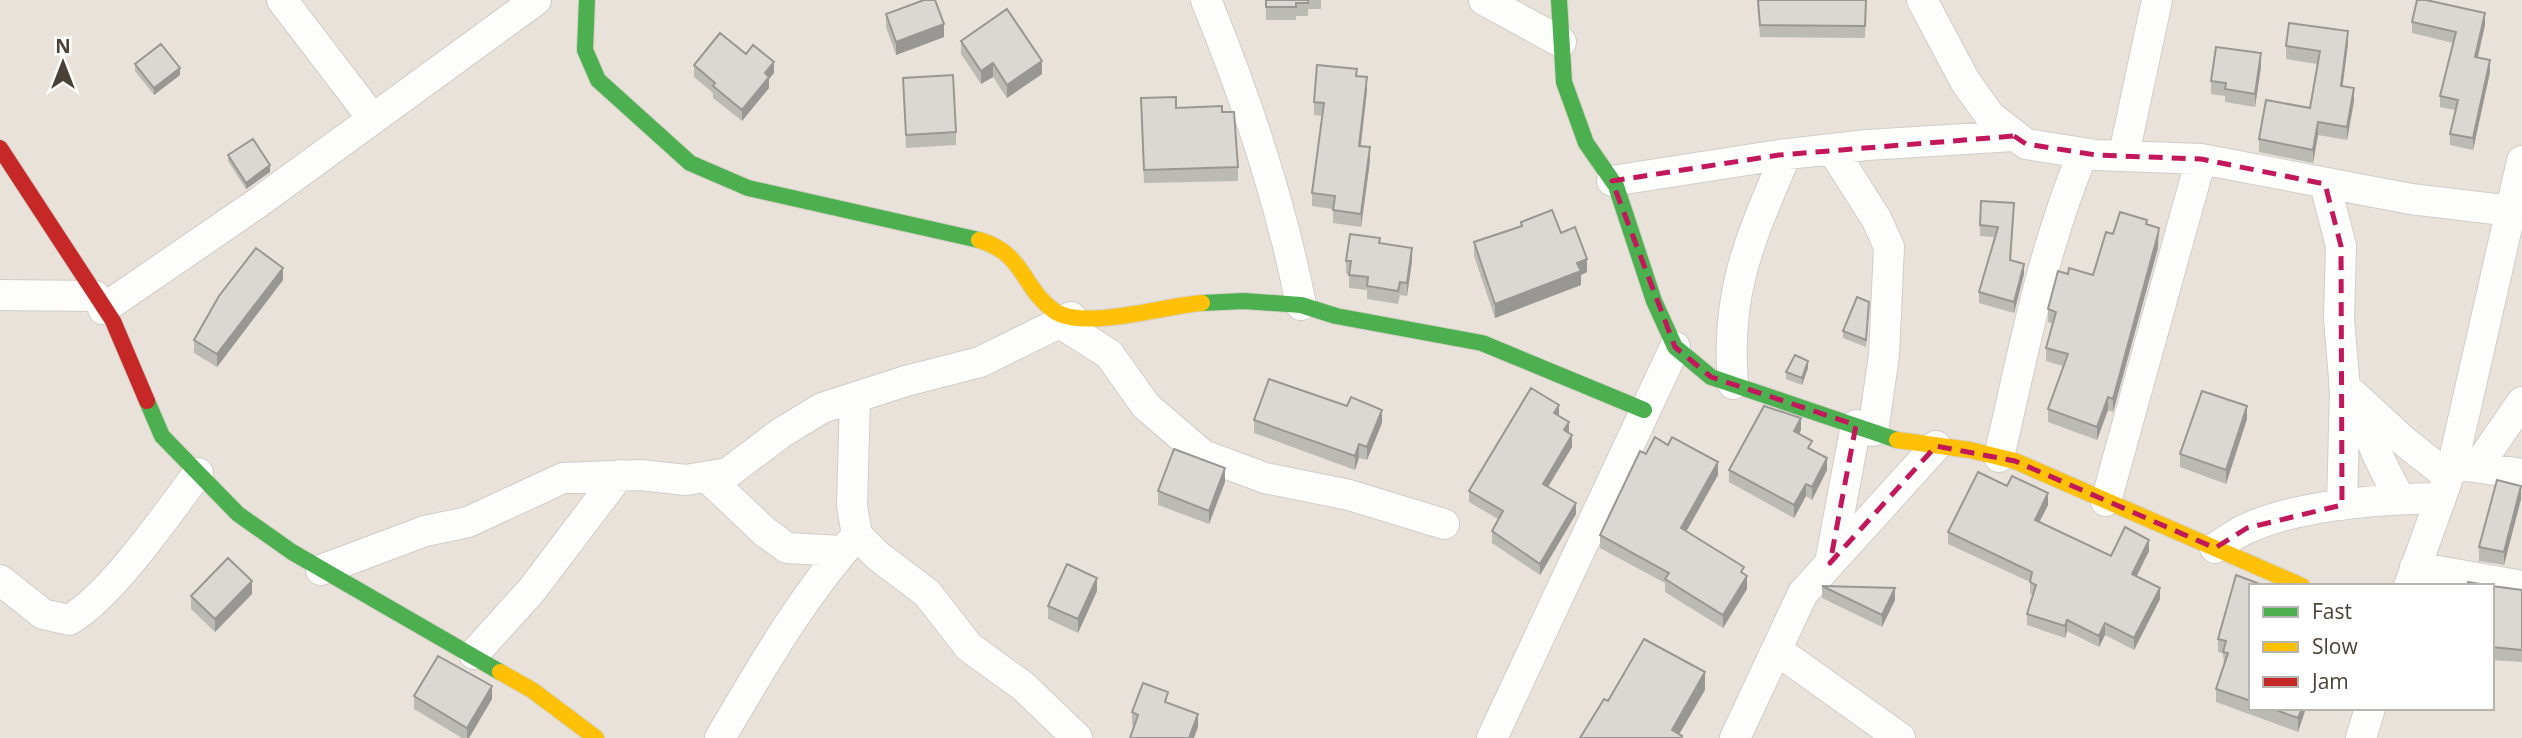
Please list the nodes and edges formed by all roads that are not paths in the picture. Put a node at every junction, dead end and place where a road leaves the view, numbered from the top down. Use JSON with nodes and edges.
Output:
{"nodes":[{"id":1,"x":282,"y":0,"type":"edge"},
{"id":2,"x":536,"y":0,"type":"edge"},
{"id":3,"x":587,"y":0,"type":"edge"},
{"id":4,"x":1206,"y":0,"type":"edge"},
{"id":5,"x":1484,"y":0,"type":"edge"},
{"id":6,"x":1559,"y":0,"type":"edge"},
{"id":7,"x":1922,"y":0,"type":"edge"},
{"id":8,"x":2157,"y":0,"type":"edge"},
{"id":9,"x":1561,"y":42,"type":"junction"},
{"id":10,"x":373,"y":120,"type":"junction"},
{"id":11,"x":2014,"y":135,"type":"junction"},
{"id":12,"x":0,"y":148,"type":"edge"},
{"id":13,"x":1832,"y":149,"type":"junction"},
{"id":14,"x":2083,"y":153,"type":"junction"},
{"id":15,"x":1786,"y":154,"type":"junction"},
{"id":16,"x":2124,"y":154,"type":"junction"},
{"id":17,"x":2201,"y":159,"type":"junction"},
{"id":18,"x":2522,"y":161,"type":"edge"},
{"id":19,"x":1612,"y":181,"type":"junction"},
{"id":20,"x":2325,"y":184,"type":"junction"},
{"id":21,"x":2515,"y":207,"type":"edge"},
{"id":22,"x":0,"y":295,"type":"edge"},
{"id":23,"x":99,"y":303,"type":"junction"},
{"id":24,"x":1301,"y":305,"type":"junction"},
{"id":25,"x":1066,"y":320,"type":"junction"},
{"id":26,"x":1675,"y":347,"type":"junction"},
{"id":27,"x":1733,"y":384,"type":"junction"},
{"id":28,"x":2353,"y":394,"type":"junction"},
{"id":29,"x":855,"y":398,"type":"junction"},
{"id":30,"x":2522,"y":402,"type":"edge"},
{"id":31,"x":1644,"y":411,"type":"junction"},
{"id":32,"x":1865,"y":428,"type":"junction"},
{"id":33,"x":1936,"y":446,"type":"junction"},
{"id":34,"x":1999,"y":457,"type":"junction"},
{"id":35,"x":198,"y":473,"type":"junction"},
{"id":36,"x":2522,"y":474,"type":"edge"},
{"id":37,"x":619,"y":475,"type":"junction"},
{"id":38,"x":2455,"y":476,"type":"junction"},
{"id":39,"x":707,"y":477,"type":"junction"},
{"id":40,"x":2400,"y":499,"type":"junction"},
{"id":41,"x":2106,"y":500,"type":"junction"},
{"id":42,"x":2342,"y":505,"type":"junction"},
{"id":43,"x":1444,"y":524,"type":"dead end"},
{"id":44,"x":850,"y":543,"type":"junction"},
{"id":45,"x":2215,"y":548,"type":"junction"},
{"id":46,"x":1830,"y":563,"type":"junction"},
{"id":47,"x":321,"y":570,"type":"junction"},
{"id":48,"x":2412,"y":576,"type":"edge"},
{"id":49,"x":2297,"y":584,"type":"edge"},
{"id":50,"x":5,"y":586,"type":"edge"},
{"id":51,"x":2522,"y":586,"type":"edge"},
{"id":52,"x":1778,"y":651,"type":"junction"},
{"id":53,"x":474,"y":654,"type":"junction"},
{"id":54,"x":2369,"y":710,"type":"edge"},
{"id":55,"x":596,"y":738,"type":"edge"},
{"id":56,"x":720,"y":738,"type":"edge"},
{"id":57,"x":1077,"y":738,"type":"edge"},
{"id":58,"x":1492,"y":738,"type":"edge"},
{"id":59,"x":1735,"y":738,"type":"edge"},
{"id":60,"x":1900,"y":738,"type":"edge"},
{"id":61,"x":2361,"y":738,"type":"edge"}],
"edges":[{"from":1,"to":10,"type":"street"},
{"from":2,"to":10,"type":"street"},
{"from":3,"to":25,"type":"street"},
{"from":4,"to":24,"type":"street"},
{"from":5,"to":9,"type":"street"},
{"from":6,"to":9,"type":"street"},
{"from":7,"to":11,"type":"street"},
{"from":8,"to":16,"type":"street"},
{"from":9,"to":19,"type":"street"},
{"from":10,"to":23,"type":"street"},
{"from":11,"to":13,"type":"street"},
{"from":11,"to":14,"type":"street"},
{"from":12,"to":23,"type":"street"},
{"from":13,"to":15,"type":"street"},
{"from":13,"to":32,"type":"street"},
{"from":14,"to":16,"type":"street"},
{"from":14,"to":34,"type":"street"},
{"from":15,"to":19,"type":"street"},
{"from":15,"to":27,"type":"street"},
{"from":16,"to":17,"type":"street"},
{"from":17,"to":20,"type":"street"},
{"from":17,"to":41,"type":"street"},
{"from":18,"to":21,"type":"street"},
{"from":19,"to":26,"type":"street"},
{"from":20,"to":21,"type":"street"},
{"from":20,"to":28,"type":"street"},
{"from":21,"to":38,"type":"street"},
{"from":22,"to":23,"type":"street"},
{"from":23,"to":35,"type":"street"},
{"from":24,"to":25,"type":"street"},
{"from":24,"to":31,"type":"street"},
{"from":25,"to":29,"type":"street"},
{"from":25,"to":43,"type":"street"},
{"from":26,"to":27,"type":"street"},
{"from":26,"to":31,"type":"street"},
{"from":27,"to":32,"type":"street"},
{"from":28,"to":38,"type":"street"},
{"from":28,"to":40,"type":"street"},
{"from":28,"to":42,"type":"street"},
{"from":29,"to":39,"type":"street"},
{"from":29,"to":44,"type":"street"},
{"from":30,"to":38,"type":"street"},
{"from":31,"to":58,"type":"street"},
{"from":32,"to":33,"type":"street"},
{"from":32,"to":46,"type":"street"},
{"from":33,"to":34,"type":"street"},
{"from":33,"to":46,"type":"street"},
{"from":34,"to":41,"type":"street"},
{"from":35,"to":47,"type":"street"},
{"from":35,"to":50,"type":"street"},
{"from":36,"to":38,"type":"street"},
{"from":37,"to":39,"type":"street"},
{"from":37,"to":47,"type":"street"},
{"from":37,"to":53,"type":"street"},
{"from":38,"to":40,"type":"street"},
{"from":38,"to":48,"type":"street"},
{"from":39,"to":44,"type":"street"},
{"from":40,"to":42,"type":"street"},
{"from":41,"to":45,"type":"street"},
{"from":42,"to":45,"type":"street"},
{"from":44,"to":56,"type":"street"},
{"from":44,"to":57,"type":"street"},
{"from":45,"to":49,"type":"street"},
{"from":46,"to":52,"type":"street"},
{"from":47,"to":53,"type":"street"},
{"from":48,"to":51,"type":"street"},
{"from":52,"to":59,"type":"street"},
{"from":52,"to":60,"type":"street"},
{"from":53,"to":55,"type":"street"},
{"from":54,"to":61,"type":"street"}]}
